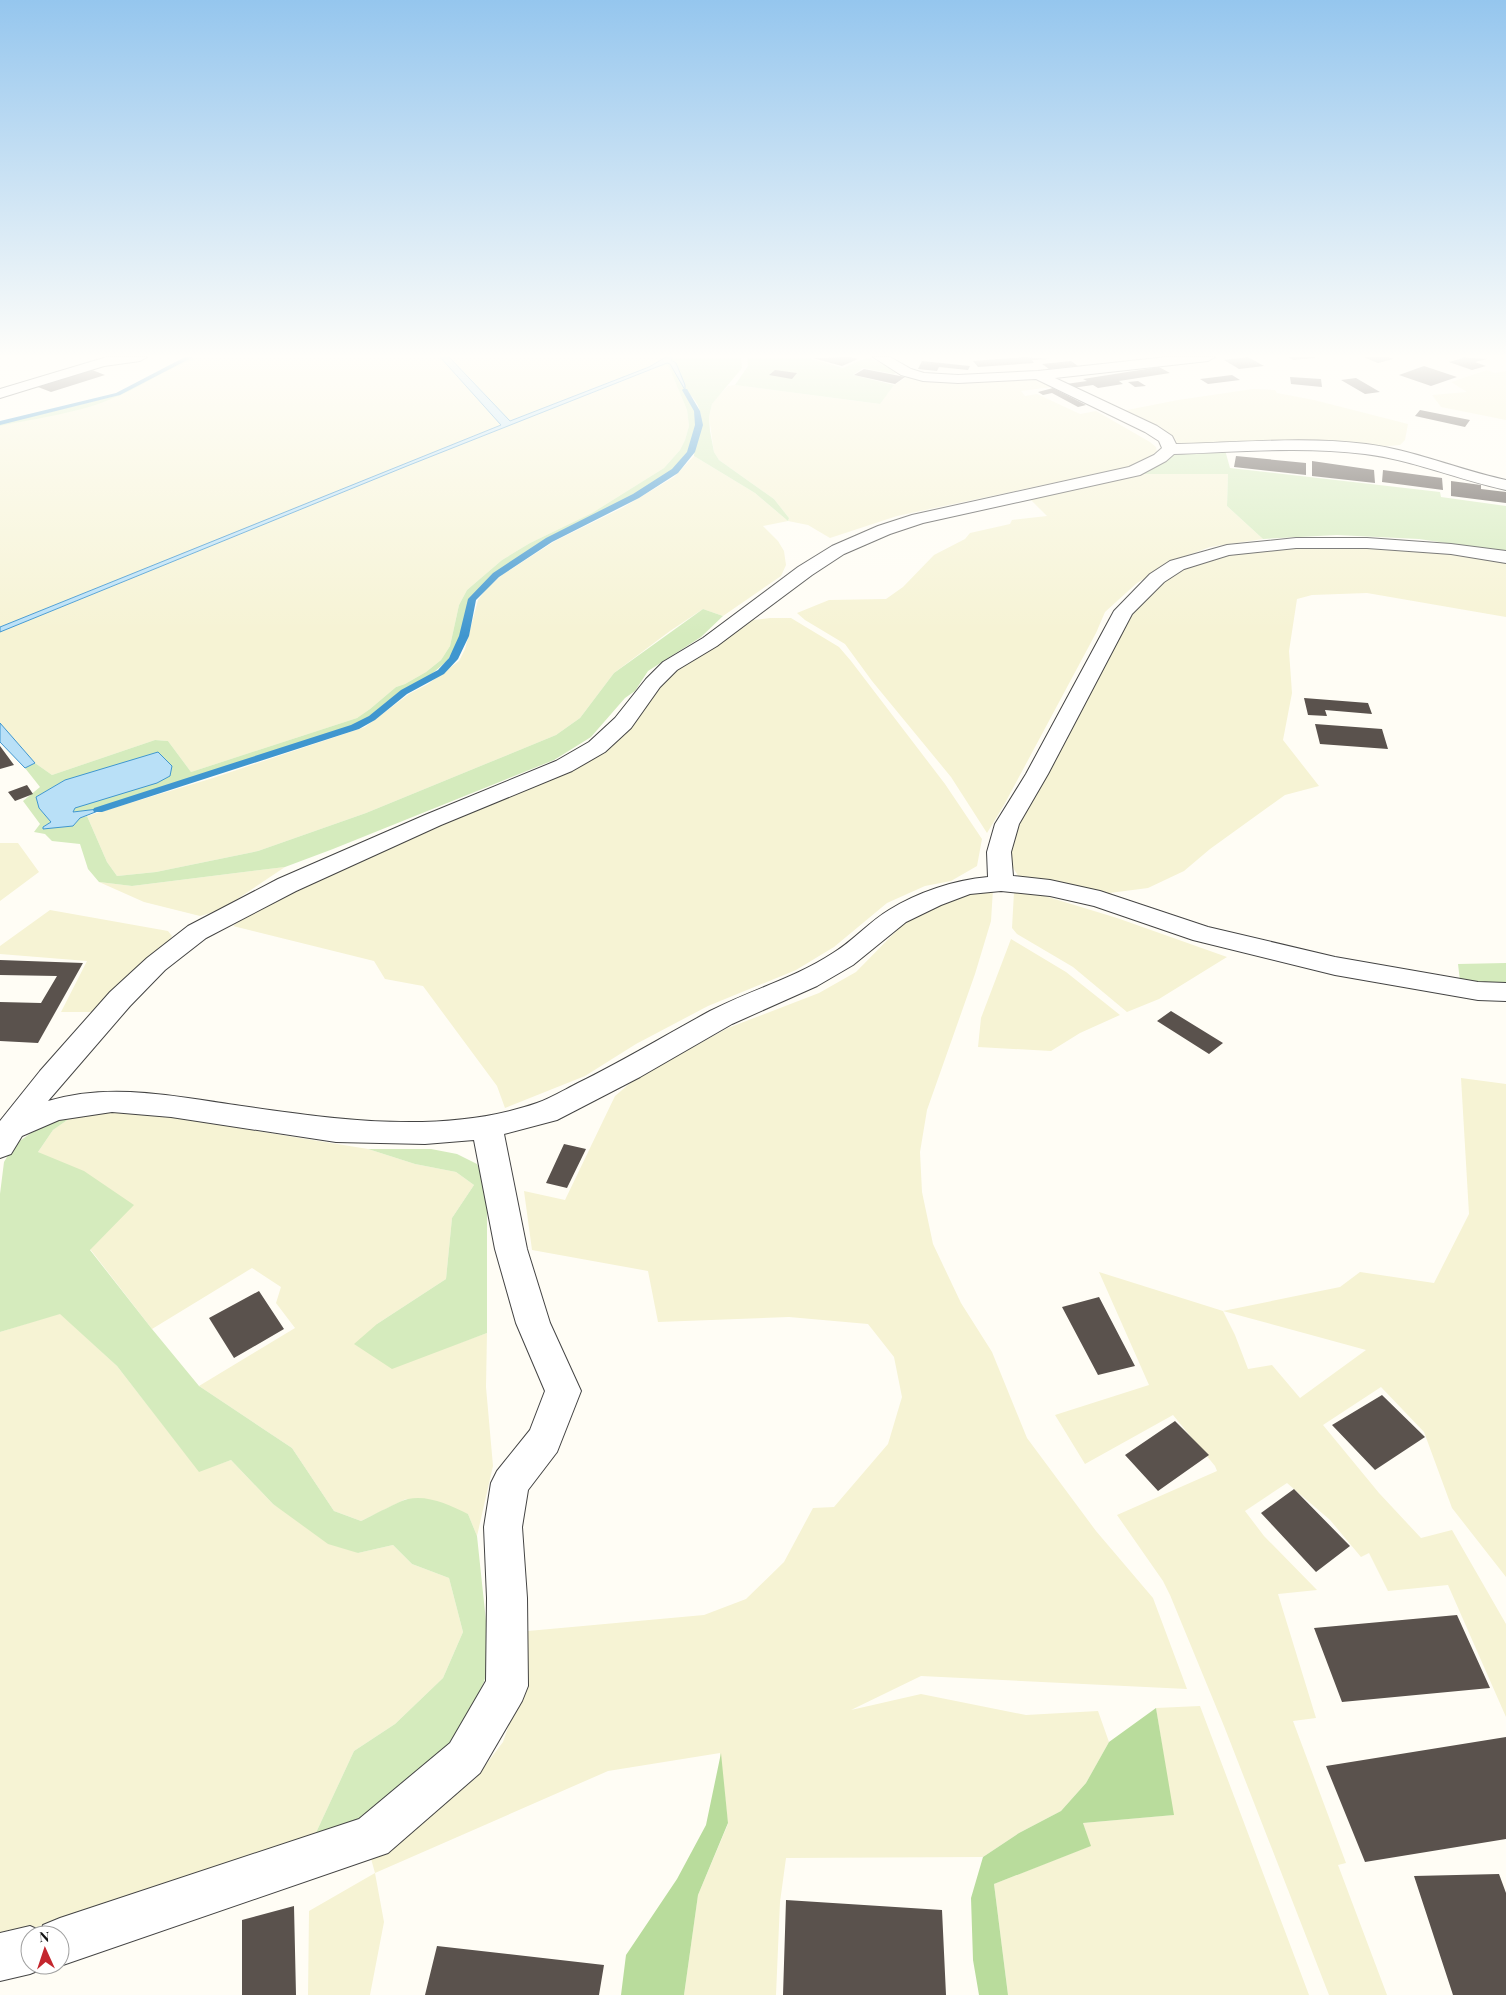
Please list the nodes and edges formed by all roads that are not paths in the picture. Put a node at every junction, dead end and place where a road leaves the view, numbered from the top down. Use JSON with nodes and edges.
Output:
{"nodes":[{"id":1,"x":1169,"y":450,"type":"edge"},
{"id":2,"x":1366,"y":450,"type":"edge"},
{"id":3,"x":1506,"y":485,"type":"edge"},
{"id":4,"x":1506,"y":557,"type":"edge"},
{"id":5,"x":1001,"y":883,"type":"junction"},
{"id":6,"x":1506,"y":992,"type":"edge"},
{"id":7,"x":487,"y":1127,"type":"junction"},
{"id":8,"x":5,"y":1137,"type":"edge"},
{"id":9,"x":70,"y":1939,"type":"edge"},
{"id":10,"x":20,"y":1952,"type":"edge"},
{"id":11,"x":0,"y":1957,"type":"edge"}],
"edges":[{"from":1,"to":8,"type":"street"},
{"from":2,"to":3,"type":"street"},
{"from":4,"to":5,"type":"street"},
{"from":5,"to":6,"type":"street"},
{"from":5,"to":7,"type":"street"},
{"from":7,"to":8,"type":"street"},
{"from":7,"to":9,"type":"street"},
{"from":10,"to":11,"type":"street"}]}
